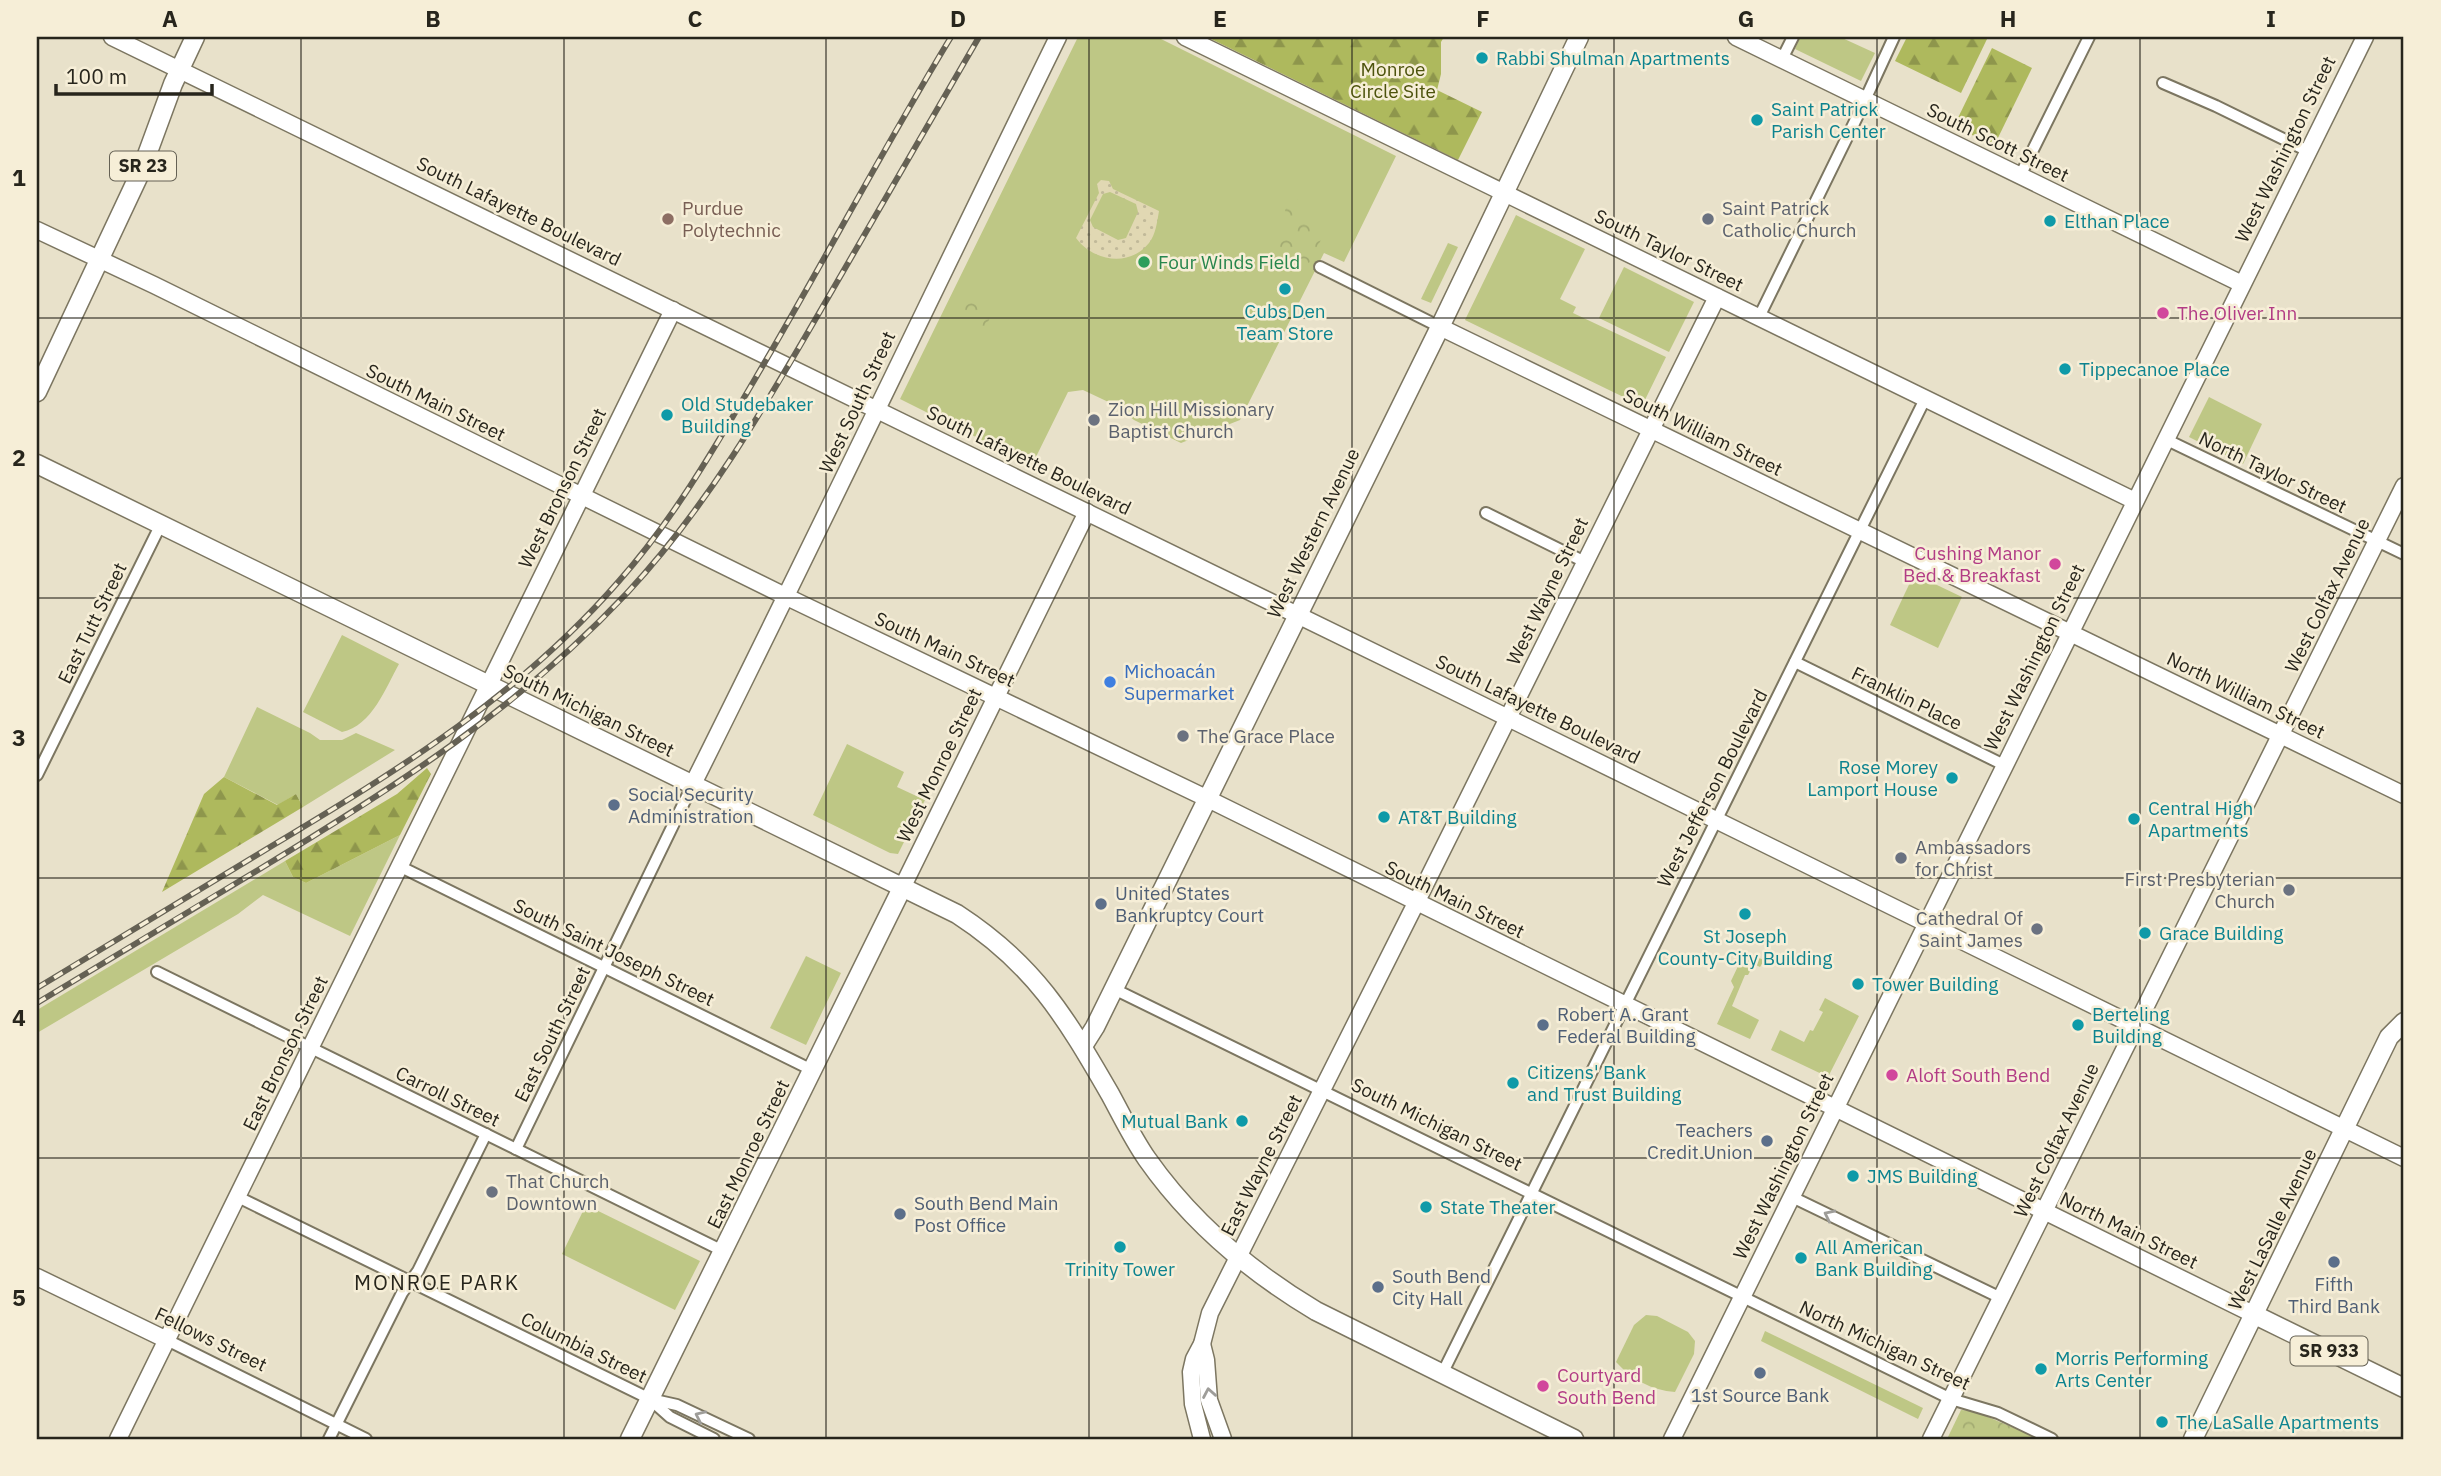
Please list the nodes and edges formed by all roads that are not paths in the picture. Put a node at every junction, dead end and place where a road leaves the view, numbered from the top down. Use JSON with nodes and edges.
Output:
{"nodes":[{"id":1,"x":112,"y":37,"type":"edge"},
{"id":2,"x":195,"y":37,"type":"edge"},
{"id":3,"x":1058,"y":37,"type":"edge"},
{"id":4,"x":1185,"y":37,"type":"edge"},
{"id":5,"x":1579,"y":37,"type":"edge"},
{"id":6,"x":1736,"y":37,"type":"edge"},
{"id":7,"x":1793,"y":37,"type":"edge"},
{"id":8,"x":1894,"y":37,"type":"edge"},
{"id":9,"x":2089,"y":37,"type":"edge"},
{"id":10,"x":2365,"y":37,"type":"edge"},
{"id":11,"x":1782,"y":59,"type":"junction"},
{"id":12,"x":180,"y":69,"type":"junction"},
{"id":13,"x":2163,"y":83,"type":"dead end"},
{"id":14,"x":1864,"y":101,"type":"junction"},
{"id":15,"x":2308,"y":151,"type":"junction"},
{"id":16,"x":2020,"y":176,"type":"junction"},
{"id":17,"x":1504,"y":193,"type":"junction"},
{"id":18,"x":37,"y":230,"type":"edge"},
{"id":19,"x":99,"y":260,"type":"junction"},
{"id":20,"x":1320,"y":267,"type":"dead end"},
{"id":21,"x":2242,"y":284,"type":"junction"},
{"id":22,"x":1717,"y":297,"type":"junction"},
{"id":23,"x":673,"y":310,"type":"junction"},
{"id":24,"x":1759,"y":317,"type":"junction"},
{"id":25,"x":1440,"y":327,"type":"junction"},
{"id":26,"x":37,"y":391,"type":"edge"},
{"id":27,"x":1925,"y":398,"type":"junction"},
{"id":28,"x":876,"y":409,"type":"junction"},
{"id":29,"x":1650,"y":429,"type":"junction"},
{"id":30,"x":2165,"y":439,"type":"junction"},
{"id":31,"x":37,"y":464,"type":"edge"},
{"id":32,"x":2404,"y":486,"type":"edge"},
{"id":33,"x":581,"y":496,"type":"junction"},
{"id":34,"x":2134,"y":501,"type":"junction"},
{"id":35,"x":1087,"y":512,"type":"junction"},
{"id":36,"x":1486,"y":513,"type":"dead end"},
{"id":37,"x":160,"y":524,"type":"junction"},
{"id":38,"x":1860,"y":532,"type":"junction"},
{"id":39,"x":2377,"y":541,"type":"junction"},
{"id":40,"x":2404,"y":554,"type":"edge"},
{"id":41,"x":1585,"y":562,"type":"junction"},
{"id":42,"x":787,"y":597,"type":"junction"},
{"id":43,"x":1296,"y":615,"type":"junction"},
{"id":44,"x":2069,"y":633,"type":"junction"},
{"id":45,"x":1795,"y":662,"type":"junction"},
{"id":46,"x":488,"y":684,"type":"junction"},
{"id":47,"x":997,"y":697,"type":"junction"},
{"id":48,"x":1508,"y":718,"type":"junction"},
{"id":49,"x":2280,"y":735,"type":"junction"},
{"id":50,"x":2004,"y":765,"type":"junction"},
{"id":51,"x":37,"y":775,"type":"edge"},
{"id":52,"x":693,"y":784,"type":"junction"},
{"id":53,"x":2404,"y":795,"type":"edge"},
{"id":54,"x":1206,"y":798,"type":"junction"},
{"id":55,"x":1716,"y":820,"type":"junction"},
{"id":56,"x":399,"y":866,"type":"junction"},
{"id":57,"x":903,"y":886,"type":"junction"},
{"id":58,"x":1416,"y":903,"type":"junction"},
{"id":59,"x":1926,"y":924,"type":"junction"},
{"id":60,"x":604,"y":968,"type":"junction"},
{"id":61,"x":157,"y":972,"type":"dead end"},
{"id":62,"x":1114,"y":989,"type":"junction"},
{"id":63,"x":1623,"y":1005,"type":"junction"},
{"id":64,"x":2404,"y":1022,"type":"edge"},
{"id":65,"x":2136,"y":1028,"type":"junction"},
{"id":66,"x":1083,"y":1046,"type":"junction"},
{"id":67,"x":310,"y":1048,"type":"junction"},
{"id":68,"x":812,"y":1070,"type":"junction"},
{"id":69,"x":1322,"y":1091,"type":"junction"},
{"id":70,"x":1835,"y":1109,"type":"junction"},
{"id":71,"x":2344,"y":1129,"type":"junction"},
{"id":72,"x":485,"y":1134,"type":"junction"},
{"id":73,"x":516,"y":1149,"type":"junction"},
{"id":74,"x":2404,"y":1158,"type":"edge"},
{"id":75,"x":1532,"y":1194,"type":"junction"},
{"id":76,"x":238,"y":1197,"type":"junction"},
{"id":77,"x":1792,"y":1197,"type":"junction"},
{"id":78,"x":2044,"y":1211,"type":"junction"},
{"id":79,"x":723,"y":1251,"type":"junction"},
{"id":80,"x":1237,"y":1257,"type":"junction"},
{"id":81,"x":37,"y":1277,"type":"edge"},
{"id":82,"x":409,"y":1282,"type":"junction"},
{"id":83,"x":1742,"y":1297,"type":"junction"},
{"id":84,"x":2001,"y":1298,"type":"junction"},
{"id":85,"x":2253,"y":1314,"type":"junction"},
{"id":86,"x":167,"y":1340,"type":"junction"},
{"id":87,"x":1202,"y":1344,"type":"junction"},
{"id":88,"x":1442,"y":1374,"type":"junction"},
{"id":89,"x":2404,"y":1388,"type":"edge"},
{"id":90,"x":650,"y":1399,"type":"junction"},
{"id":91,"x":1951,"y":1399,"type":"junction"},
{"id":92,"x":337,"y":1424,"type":"junction"},
{"id":93,"x":118,"y":1439,"type":"edge"},
{"id":94,"x":330,"y":1439,"type":"edge"},
{"id":95,"x":366,"y":1439,"type":"edge"},
{"id":96,"x":630,"y":1439,"type":"edge"},
{"id":97,"x":713,"y":1439,"type":"edge"},
{"id":98,"x":749,"y":1439,"type":"edge"},
{"id":99,"x":1202,"y":1439,"type":"edge"},
{"id":100,"x":1223,"y":1439,"type":"edge"},
{"id":101,"x":1574,"y":1439,"type":"edge"},
{"id":102,"x":1672,"y":1439,"type":"edge"},
{"id":103,"x":1931,"y":1439,"type":"edge"},
{"id":104,"x":2052,"y":1439,"type":"edge"},
{"id":105,"x":2193,"y":1439,"type":"edge"}],
"edges":[{"from":1,"to":12,"type":"street","name":"South Lafayette Boulevard"},
{"from":2,"to":12,"type":"main road","number":"SR 23"},
{"from":3,"to":28,"type":"street","name":"West South Street"},
{"from":4,"to":17,"type":"street","name":"South Taylor Street"},
{"from":5,"to":17,"type":"main road","name":"West Western Avenue"},
{"from":6,"to":11,"type":"street","name":"South Scott Street"},
{"from":7,"to":11,"type":"street"},
{"from":8,"to":14,"type":"street"},
{"from":9,"to":16,"type":"street"},
{"from":10,"to":15,"type":"street","name":"West Washington Street"},
{"from":11,"to":14,"type":"street","name":"South Scott Street"},
{"from":12,"to":19,"type":"main road","number":"SR 23"},
{"from":12,"to":23,"type":"street","name":"South Lafayette Boulevard"},
{"from":13,"to":15,"type":"street"},
{"from":14,"to":16,"type":"street","name":"South Scott Street"},
{"from":14,"to":24,"type":"street"},
{"from":15,"to":21,"type":"street","name":"West Washington Street"},
{"from":16,"to":21,"type":"street","name":"South Scott Street"},
{"from":17,"to":22,"type":"street","name":"South Taylor Street"},
{"from":17,"to":25,"type":"main road","name":"West Western Avenue"},
{"from":18,"to":19,"type":"street","name":"South Main Street"},
{"from":19,"to":26,"type":"main road","number":"SR 23"},
{"from":19,"to":33,"type":"street","name":"South Main Street","number":"SR 933"},
{"from":20,"to":25,"type":"street","name":"South William Street"},
{"from":21,"to":30,"type":"street","name":"West Washington Street"},
{"from":22,"to":24,"type":"street","name":"South Taylor Street"},
{"from":22,"to":29,"type":"street","name":"West Wayne Street"},
{"from":23,"to":28,"type":"street","name":"South Lafayette Boulevard"},
{"from":23,"to":33,"type":"street","name":"West Bronson Street"},
{"from":24,"to":27,"type":"street","name":"South Taylor Street"},
{"from":25,"to":29,"type":"street","name":"South William Street"},
{"from":25,"to":43,"type":"main road","name":"West Western Avenue"},
{"from":27,"to":34,"type":"street","name":"South Taylor Street"},
{"from":27,"to":38,"type":"street","name":"West Jefferson Boulevard"},
{"from":28,"to":35,"type":"street","name":"South Lafayette Boulevard"},
{"from":28,"to":42,"type":"street","name":"West South Street"},
{"from":29,"to":38,"type":"street","name":"South William Street"},
{"from":29,"to":41,"type":"street","name":"West Wayne Street"},
{"from":30,"to":34,"type":"street","name":"West Washington Street"},
{"from":30,"to":39,"type":"street","name":"North Taylor Street"},
{"from":31,"to":37,"type":"main road","name":"South Michigan Street"},
{"from":32,"to":39,"type":"street","name":"West Colfax Avenue"},
{"from":33,"to":42,"type":"street","name":"South Main Street","number":"SR 933"},
{"from":33,"to":46,"type":"street","name":"West Bronson Street"},
{"from":34,"to":44,"type":"street","name":"West Washington Street"},
{"from":35,"to":43,"type":"street","name":"South Lafayette Boulevard"},
{"from":35,"to":47,"type":"street","name":"West Monroe Street"},
{"from":36,"to":41,"type":"street"},
{"from":37,"to":46,"type":"main road","name":"South Michigan Street"},
{"from":37,"to":51,"type":"street","name":"East Tutt Street"},
{"from":38,"to":44,"type":"street","name":"South William Street"},
{"from":38,"to":45,"type":"street","name":"West Jefferson Boulevard"},
{"from":39,"to":40,"type":"street","name":"North Taylor Street"},
{"from":39,"to":49,"type":"street","name":"West Colfax Avenue"},
{"from":41,"to":48,"type":"street","name":"West Wayne Street"},
{"from":42,"to":47,"type":"street","name":"South Main Street","number":"SR 933"},
{"from":42,"to":52,"type":"street","name":"West South Street"},
{"from":43,"to":48,"type":"street","name":"South Lafayette Boulevard"},
{"from":43,"to":54,"type":"main road","name":"West Western Avenue"},
{"from":44,"to":49,"type":"street","name":"North William Street"},
{"from":44,"to":50,"type":"street","name":"West Washington Street"},
{"from":45,"to":50,"type":"street","name":"Franklin Place"},
{"from":45,"to":55,"type":"street","name":"West Jefferson Boulevard"},
{"from":46,"to":52,"type":"main road","name":"South Michigan Street"},
{"from":46,"to":56,"type":"street","name":"East Bronson Street"},
{"from":47,"to":54,"type":"street","name":"South Main Street","number":"SR 933"},
{"from":47,"to":57,"type":"street","name":"West Monroe Street"},
{"from":48,"to":55,"type":"street","name":"South Lafayette Boulevard"},
{"from":48,"to":58,"type":"street","name":"West Wayne Street"},
{"from":49,"to":53,"type":"street","name":"North William Street"},
{"from":49,"to":65,"type":"street","name":"West Colfax Avenue"},
{"from":50,"to":59,"type":"street","name":"West Washington Street"},
{"from":52,"to":57,"type":"main road","name":"South Michigan Street"},
{"from":52,"to":60,"type":"street","name":"East South Street"},
{"from":54,"to":58,"type":"street","name":"South Main Street","number":"SR 933"},
{"from":54,"to":62,"type":"main road","name":"West Western Avenue"},
{"from":55,"to":59,"type":"street","name":"South Lafayette Boulevard"},
{"from":55,"to":63,"type":"street","name":"West Jefferson Boulevard"},
{"from":56,"to":60,"type":"street","name":"South Saint Joseph Street"},
{"from":56,"to":67,"type":"street","name":"East Bronson Street"},
{"from":57,"to":66,"type":"main road","name":"South Michigan Street"},
{"from":57,"to":68,"type":"main road","name":"East Monroe Street"},
{"from":58,"to":63,"type":"street","name":"South Main Street","number":"SR 933"},
{"from":58,"to":69,"type":"street","name":"West Wayne Street"},
{"from":59,"to":65,"type":"street","name":"South Lafayette Boulevard"},
{"from":59,"to":70,"type":"street","name":"West Washington Street"},
{"from":60,"to":68,"type":"street","name":"South Saint Joseph Street"},
{"from":60,"to":73,"type":"street","name":"East South Street"},
{"from":61,"to":67,"type":"street","name":"Carroll Street"},
{"from":62,"to":66,"type":"main road","name":"West Western Avenue"},
{"from":62,"to":69,"type":"street","name":"South Michigan Street"},
{"from":63,"to":70,"type":"street","name":"South Main Street","number":"SR 933"},
{"from":63,"to":75,"type":"street","name":"West Jefferson Boulevard"},
{"from":64,"to":71,"type":"main road","name":"West LaSalle Avenue"},
{"from":65,"to":71,"type":"street","name":"South Lafayette Boulevard"},
{"from":65,"to":78,"type":"street","name":"West Colfax Avenue"},
{"from":66,"to":80,"type":"main road","name":"South Michigan Street"},
{"from":67,"to":72,"type":"street","name":"Carroll Street"},
{"from":67,"to":76,"type":"street","name":"East Bronson Street"},
{"from":68,"to":79,"type":"main road","name":"East Monroe Street"},
{"from":69,"to":75,"type":"street","name":"South Michigan Street"},
{"from":69,"to":80,"type":"street","name":"East Wayne Street"},
{"from":70,"to":77,"type":"street","name":"West Washington Street"},
{"from":70,"to":78,"type":"street","name":"North Main Street","number":"SR 933"},
{"from":71,"to":74,"type":"street","name":"South Lafayette Boulevard"},
{"from":71,"to":85,"type":"main road","name":"West LaSalle Avenue"},
{"from":72,"to":73,"type":"street","name":"Carroll Street"},
{"from":72,"to":82,"type":"street"},
{"from":73,"to":79,"type":"street","name":"Carroll Street"},
{"from":75,"to":83,"type":"street","name":"South Michigan Street"},
{"from":75,"to":88,"type":"street","name":"West Jefferson Boulevard"},
{"from":76,"to":82,"type":"street","name":"Columbia Street"},
{"from":76,"to":86,"type":"street","name":"East Bronson Street"},
{"from":77,"to":83,"type":"street","name":"West Washington Street"},
{"from":84,"to":77,"type":"street","one_way":true},
{"from":78,"to":84,"type":"street","name":"West Colfax Avenue"},
{"from":78,"to":85,"type":"street","name":"North Main Street","number":"SR 933"},
{"from":79,"to":90,"type":"main road","name":"East Monroe Street"},
{"from":80,"to":87,"type":"street","name":"East Wayne Street"},
{"from":80,"to":88,"type":"main road","name":"South Michigan Street"},
{"from":81,"to":86,"type":"street","name":"Fellows Street"},
{"from":82,"to":90,"type":"street","name":"Columbia Street"},
{"from":82,"to":92,"type":"street"},
{"from":83,"to":91,"type":"street","name":"North Michigan Street"},
{"from":83,"to":102,"type":"street","name":"West Washington Street"},
{"from":84,"to":91,"type":"street","name":"West Colfax Avenue"},
{"from":85,"to":89,"type":"main road","name":"North Main Street","number":"SR 933"},
{"from":85,"to":105,"type":"main road","name":"West LaSalle Avenue"},
{"from":86,"to":92,"type":"street","name":"Fellows Street"},
{"from":86,"to":93,"type":"street","name":"East Bronson Street"},
{"from":87,"to":99,"type":"street","name":"East Wayne Street"},
{"from":100,"to":87,"type":"street","one_way":true},
{"from":88,"to":101,"type":"main road","name":"South Michigan Street"},
{"from":90,"to":96,"type":"main road","name":"East Monroe Street"},
{"from":90,"to":97,"type":"street","name":"Columbia Street"},
{"from":98,"to":90,"type":"street","name":"Columbia Street","one_way":true},
{"from":91,"to":103,"type":"street","name":"West Colfax Avenue"},
{"from":91,"to":104,"type":"street","name":"North Michigan Street"},
{"from":92,"to":94,"type":"street"},
{"from":92,"to":95,"type":"street","name":"Fellows Street"}]}
